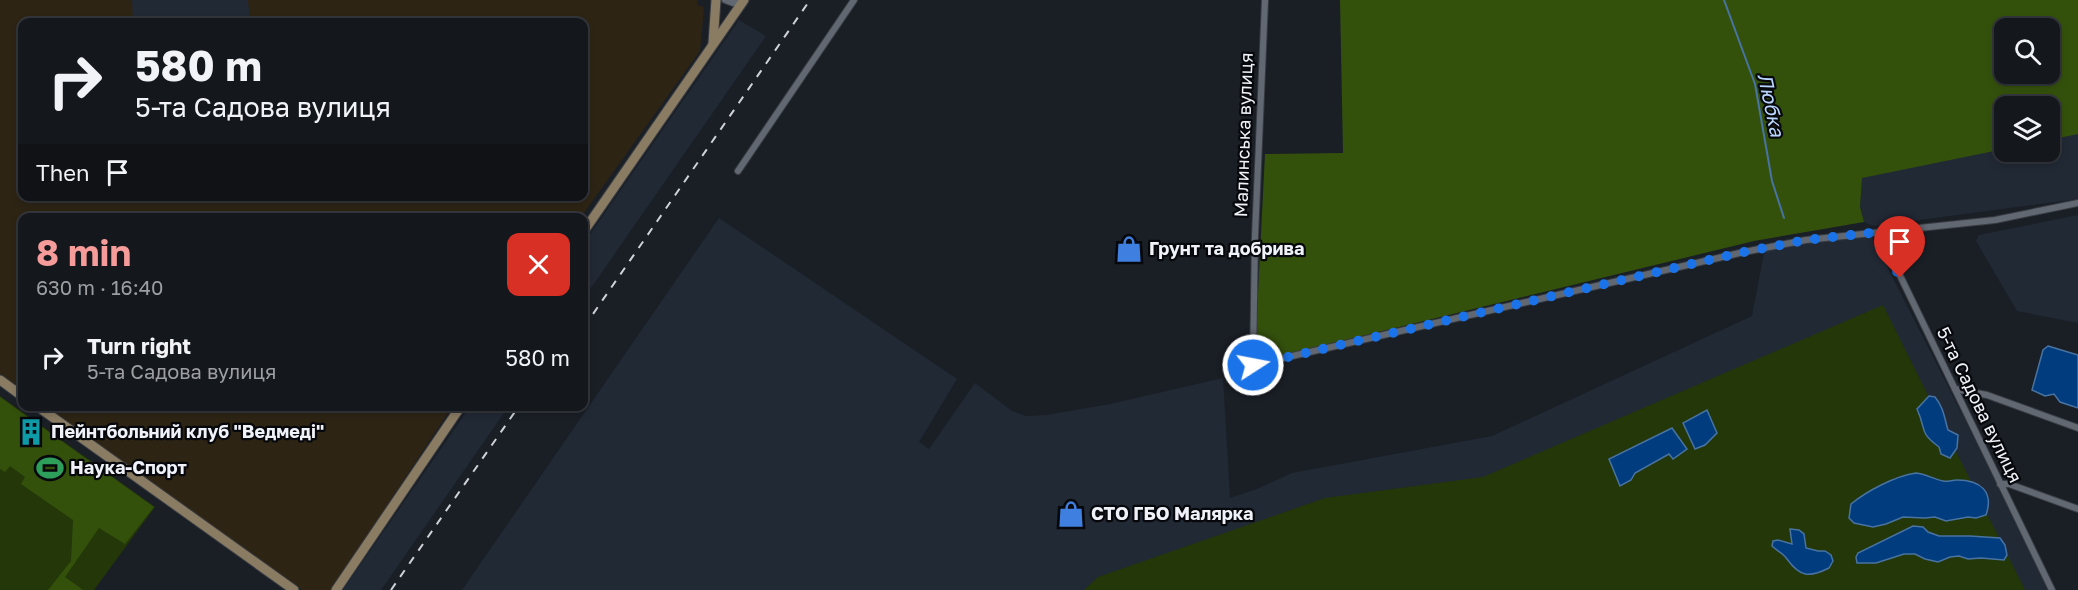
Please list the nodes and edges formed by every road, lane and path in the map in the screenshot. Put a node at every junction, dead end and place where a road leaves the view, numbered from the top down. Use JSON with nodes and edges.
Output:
{"nodes":[{"id":1,"x":716,"y":0,"type":"edge"},
{"id":2,"x":725,"y":0,"type":"edge"},
{"id":3,"x":854,"y":0,"type":"edge"},
{"id":4,"x":1265,"y":0,"type":"edge"},
{"id":5,"x":743,"y":1,"type":"edge"},
{"id":6,"x":713,"y":46,"type":"junction"},
{"id":7,"x":738,"y":171,"type":"dead end"},
{"id":8,"x":2078,"y":203,"type":"edge"},
{"id":9,"x":588,"y":225,"type":"edge"},
{"id":10,"x":1879,"y":232,"type":"junction"},
{"id":11,"x":0,"y":380,"type":"edge"},
{"id":12,"x":1955,"y":388,"type":"junction"},
{"id":13,"x":18,"y":393,"type":"edge"},
{"id":14,"x":44,"y":411,"type":"edge"},
{"id":15,"x":458,"y":411,"type":"edge"},
{"id":16,"x":2078,"y":428,"type":"edge"},
{"id":17,"x":2000,"y":484,"type":"junction"},
{"id":18,"x":2078,"y":509,"type":"edge"},
{"id":19,"x":2052,"y":588,"type":"edge"},
{"id":20,"x":294,"y":590,"type":"edge"},
{"id":21,"x":336,"y":590,"type":"edge"},
{"id":22,"x":2060,"y":590,"type":"edge"}],
"edges":[{"from":1,"to":6,"type":"street"},
{"from":2,"to":5,"type":"street"},
{"from":3,"to":7,"type":"street"},
{"from":4,"to":10,"type":"street","name":"Малинська вулиця"},
{"from":5,"to":6,"type":"street"},
{"from":6,"to":9,"type":"street"},
{"from":8,"to":10,"type":"street","name":"Малинська вулиця"},
{"from":10,"to":12,"type":"street","name":"5-та Садова вулиця"},
{"from":11,"to":13,"type":"street"},
{"from":12,"to":16,"type":"street"},
{"from":12,"to":17,"type":"street","name":"5-та Садова вулиця"},
{"from":14,"to":20,"type":"street"},
{"from":15,"to":21,"type":"street"},
{"from":17,"to":18,"type":"street"},
{"from":17,"to":19,"type":"street","name":"5-та Садова вулиця"},
{"from":19,"to":22,"type":"street"}]}
